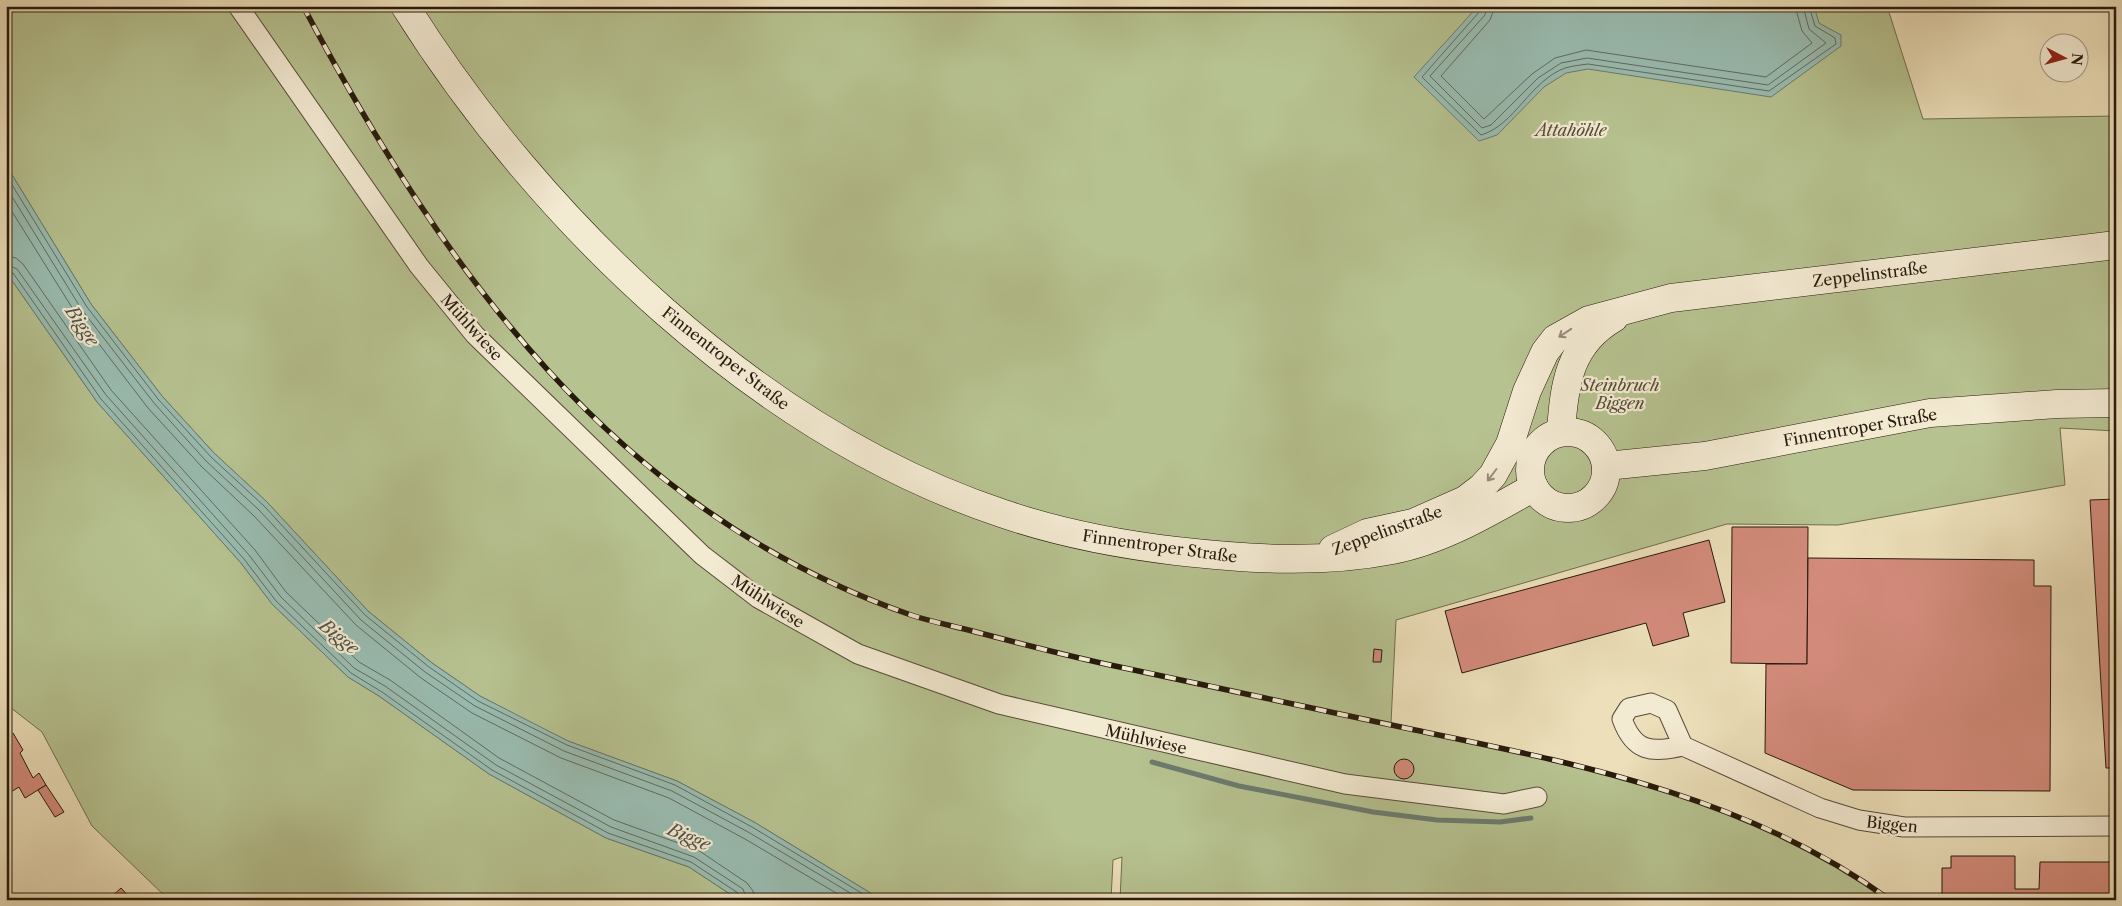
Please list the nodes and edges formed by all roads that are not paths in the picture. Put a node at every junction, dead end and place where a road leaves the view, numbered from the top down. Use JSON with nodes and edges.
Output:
{"nodes":[{"id":1,"x":238,"y":6,"type":"edge"},
{"id":2,"x":405,"y":6,"type":"edge"},
{"id":3,"x":2116,"y":245,"type":"edge"},
{"id":4,"x":1626,"y":311,"type":"junction"},
{"id":5,"x":2116,"y":404,"type":"edge"},
{"id":6,"x":1561,"y":432,"type":"junction"},
{"id":7,"x":1606,"y":466,"type":"junction"},
{"id":8,"x":1534,"y":487,"type":"junction"},
{"id":9,"x":1314,"y":558,"type":"junction"},
{"id":10,"x":1683,"y":746,"type":"dead end"},
{"id":11,"x":1536,"y":796,"type":"dead end"},
{"id":12,"x":2116,"y":826,"type":"edge"}],
"edges":[{"from":1,"to":11,"type":"street","name":"Mühlwiese"},
{"from":2,"to":9,"type":"main road","name":"Finnentroper Straße"},
{"from":3,"to":4,"type":"main road","name":"Zeppelinstraße"},
{"from":4,"to":6,"type":"main road","name":"Zeppelinstraße"},
{"from":4,"to":9,"type":"main road","name":"Zeppelinstraße","one_way":true},
{"from":5,"to":7,"type":"main road","name":"Finnentroper Straße"},
{"from":6,"to":7,"type":"main road"},
{"from":6,"to":8,"type":"main road"},
{"from":7,"to":8,"type":"main road"},
{"from":8,"to":9,"type":"main road","name":"Finnentroper Straße"},
{"from":10,"to":12,"type":"street","name":"Biggen"}]}
